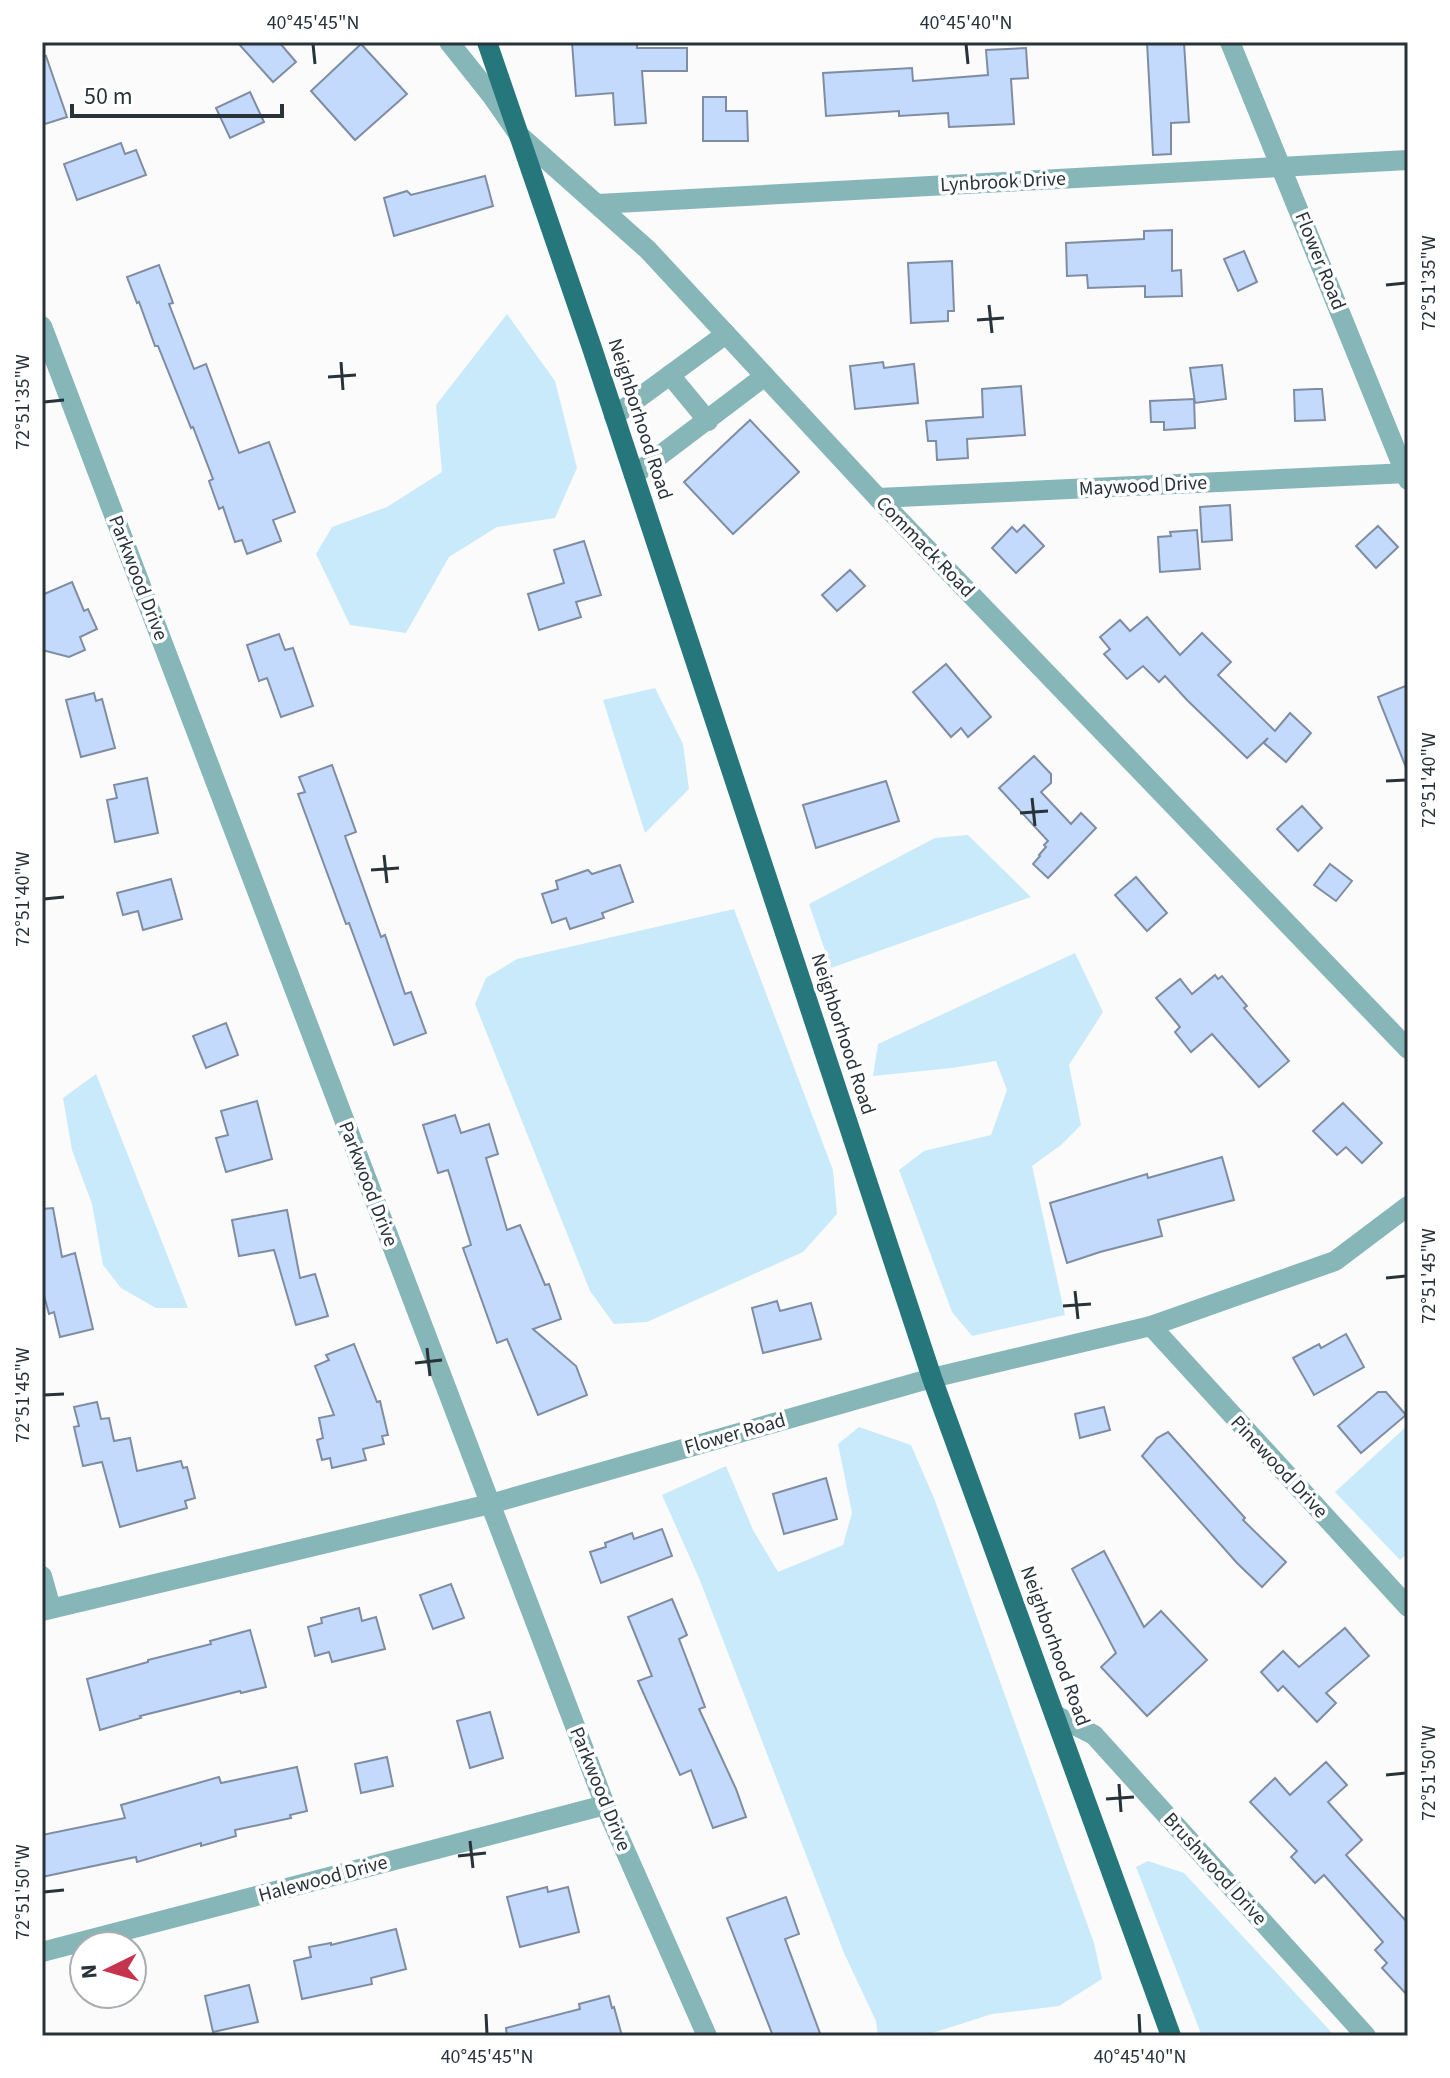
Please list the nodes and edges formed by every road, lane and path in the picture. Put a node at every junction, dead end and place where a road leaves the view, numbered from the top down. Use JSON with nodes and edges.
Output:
{"nodes":[{"id":1,"x":449,"y":42,"type":"edge"},
{"id":2,"x":487,"y":42,"type":"edge"},
{"id":3,"x":1230,"y":42,"type":"edge"},
{"id":4,"x":519,"y":135,"type":"junction"},
{"id":5,"x":1408,"y":160,"type":"edge"},
{"id":6,"x":1282,"y":166,"type":"junction"},
{"id":7,"x":598,"y":204,"type":"junction"},
{"id":8,"x":42,"y":326,"type":"edge"},
{"id":9,"x":726,"y":334,"type":"junction"},
{"id":10,"x":670,"y":375,"type":"junction"},
{"id":11,"x":765,"y":376,"type":"junction"},
{"id":12,"x":614,"y":416,"type":"junction"},
{"id":13,"x":708,"y":421,"type":"junction"},
{"id":14,"x":634,"y":475,"type":"junction"},
{"id":15,"x":1407,"y":475,"type":"edge"},
{"id":16,"x":878,"y":498,"type":"junction"},
{"id":17,"x":1408,"y":1049,"type":"edge"},
{"id":18,"x":1408,"y":1206,"type":"edge"},
{"id":19,"x":1151,"y":1326,"type":"junction"},
{"id":20,"x":932,"y":1378,"type":"junction"},
{"id":21,"x":490,"y":1504,"type":"junction"},
{"id":22,"x":42,"y":1576,"type":"edge"},
{"id":23,"x":1408,"y":1607,"type":"edge"},
{"id":24,"x":46,"y":1609,"type":"edge"},
{"id":25,"x":1055,"y":1715,"type":"junction"},
{"id":26,"x":605,"y":1805,"type":"junction"},
{"id":27,"x":42,"y":1952,"type":"edge"},
{"id":28,"x":707,"y":2036,"type":"edge"},
{"id":29,"x":1171,"y":2036,"type":"edge"},
{"id":30,"x":1366,"y":2036,"type":"edge"}],
"edges":[{"from":1,"to":4,"type":"street","name":"Commack Road"},
{"from":2,"to":4,"type":"main road","name":"Neighborhood Road"},
{"from":3,"to":6,"type":"street","name":"Flower Road"},
{"from":4,"to":7,"type":"street","name":"Commack Road"},
{"from":4,"to":12,"type":"main road","name":"Neighborhood Road"},
{"from":5,"to":6,"type":"street","name":"Lynbrook Drive"},
{"from":6,"to":7,"type":"street","name":"Lynbrook Drive"},
{"from":6,"to":15,"type":"street","name":"Flower Road"},
{"from":7,"to":9,"type":"street","name":"Commack Road"},
{"from":8,"to":21,"type":"street","name":"Parkwood Drive"},
{"from":9,"to":10,"type":"street"},
{"from":9,"to":11,"type":"street","name":"Commack Road"},
{"from":10,"to":12,"type":"street"},
{"from":10,"to":13,"type":"street"},
{"from":11,"to":13,"type":"street"},
{"from":11,"to":16,"type":"street","name":"Commack Road"},
{"from":12,"to":14,"type":"main road","name":"Neighborhood Road"},
{"from":13,"to":14,"type":"street"},
{"from":14,"to":20,"type":"main road","name":"Neighborhood Road"},
{"from":15,"to":16,"type":"street","name":"Maywood Drive"},
{"from":16,"to":17,"type":"street","name":"Commack Road"},
{"from":18,"to":19,"type":"street","name":"Flower Road"},
{"from":19,"to":20,"type":"street","name":"Flower Road"},
{"from":19,"to":23,"type":"street","name":"Pinewood Drive"},
{"from":20,"to":21,"type":"street","name":"Flower Road"},
{"from":20,"to":25,"type":"main road","name":"Neighborhood Road"},
{"from":21,"to":24,"type":"street","name":"Flower Road"},
{"from":21,"to":26,"type":"street","name":"Parkwood Drive"},
{"from":22,"to":24,"type":"street"},
{"from":25,"to":29,"type":"main road","name":"Neighborhood Road"},
{"from":25,"to":30,"type":"street","name":"Brushwood Drive"},
{"from":26,"to":27,"type":"street","name":"Halewood Drive"},
{"from":26,"to":28,"type":"street","name":"Parkwood Drive"}]}
